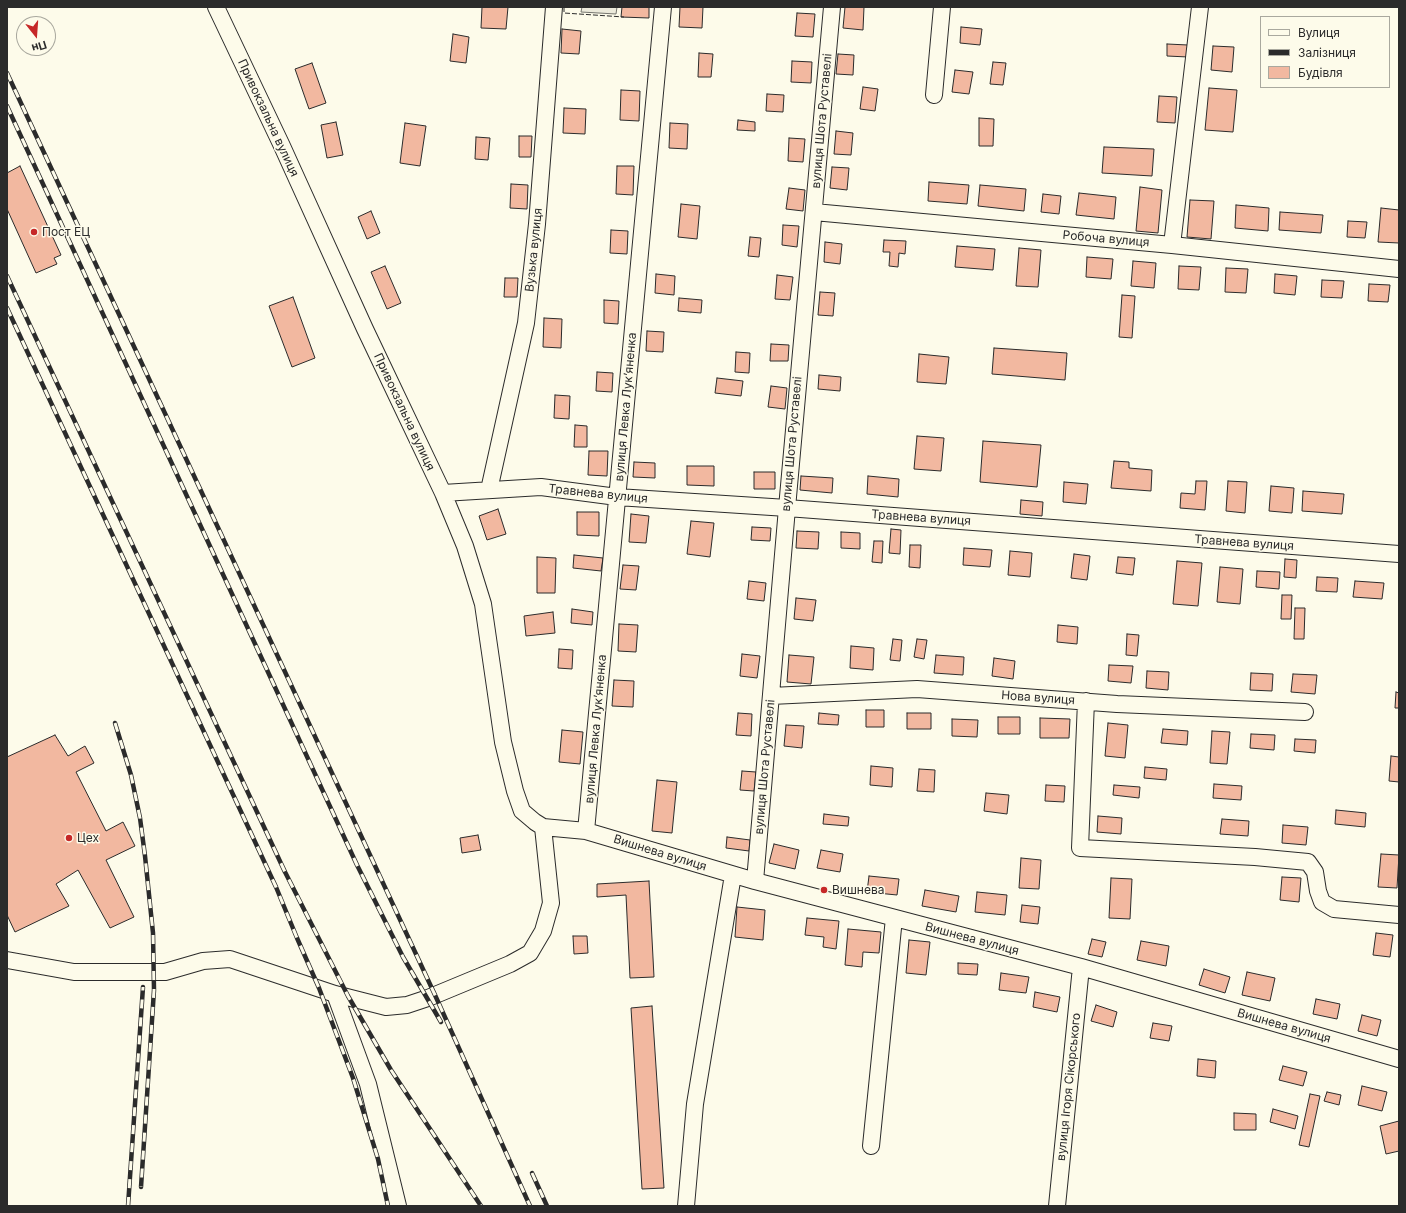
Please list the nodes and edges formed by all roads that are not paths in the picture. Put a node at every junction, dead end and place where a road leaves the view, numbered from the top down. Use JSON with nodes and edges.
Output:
{"nodes":[{"id":1,"x":216,"y":7,"type":"edge"},
{"id":2,"x":554,"y":7,"type":"edge"},
{"id":3,"x":663,"y":7,"type":"edge"},
{"id":4,"x":832,"y":7,"type":"edge"},
{"id":5,"x":942,"y":7,"type":"edge"},
{"id":6,"x":1200,"y":7,"type":"edge"},
{"id":7,"x":934,"y":95,"type":"dead end"},
{"id":8,"x":814,"y":212,"type":"junction"},
{"id":9,"x":1172,"y":245,"type":"junction"},
{"id":10,"x":1399,"y":269,"type":"edge"},
{"id":11,"x":489,"y":490,"type":"junction"},
{"id":12,"x":443,"y":493,"type":"junction"},
{"id":13,"x":617,"y":497,"type":"junction"},
{"id":14,"x":787,"y":508,"type":"junction"},
{"id":15,"x":1399,"y":554,"type":"edge"},
{"id":16,"x":771,"y":696,"type":"junction"},
{"id":17,"x":1086,"y":701,"type":"junction"},
{"id":18,"x":1306,"y":712,"type":"dead end"},
{"id":19,"x":543,"y":827,"type":"junction"},
{"id":20,"x":586,"y":831,"type":"junction"},
{"id":21,"x":733,"y":875,"type":"junction"},
{"id":22,"x":755,"y":881,"type":"junction"},
{"id":23,"x":1399,"y":916,"type":"edge"},
{"id":24,"x":894,"y":918,"type":"junction"},
{"id":25,"x":7,"y":960,"type":"edge"},
{"id":26,"x":1081,"y":967,"type":"junction"},
{"id":27,"x":335,"y":994,"type":"junction"},
{"id":28,"x":1399,"y":1059,"type":"edge"},
{"id":29,"x":871,"y":1146,"type":"dead end"},
{"id":30,"x":398,"y":1206,"type":"edge"},
{"id":31,"x":686,"y":1206,"type":"edge"},
{"id":32,"x":1058,"y":1206,"type":"edge"}],
"edges":[{"from":1,"to":12,"type":"street","name":"Привокзальна вулиця"},
{"from":2,"to":11,"type":"street","name":"Вузька вулиця"},
{"from":3,"to":13,"type":"street","name":"вулиця Левка Лукʼяненка"},
{"from":4,"to":8,"type":"street","name":"вулиця Шота Руставелі"},
{"from":5,"to":7,"type":"street"},
{"from":6,"to":9,"type":"street"},
{"from":8,"to":9,"type":"street","name":"Робоча вулиця"},
{"from":8,"to":14,"type":"street","name":"вулиця Шота Руставелі"},
{"from":9,"to":10,"type":"street","name":"Робоча вулиця"},
{"from":11,"to":12,"type":"street","name":"Травнева вулиця"},
{"from":11,"to":13,"type":"street","name":"Травнева вулиця"},
{"from":12,"to":19,"type":"street","name":"Привокзальна вулиця"},
{"from":13,"to":14,"type":"street","name":"Травнева вулиця"},
{"from":13,"to":20,"type":"street","name":"вулиця Левка Лукʼяненка"},
{"from":14,"to":15,"type":"street","name":"Травнева вулиця"},
{"from":14,"to":16,"type":"street","name":"вулиця Шота Руставелі"},
{"from":16,"to":17,"type":"street","name":"Нова вулиця"},
{"from":16,"to":22,"type":"street","name":"вулиця Шота Руставелі"},
{"from":17,"to":18,"type":"street","name":"Нова вулиця"},
{"from":17,"to":23,"type":"street"},
{"from":19,"to":20,"type":"street","name":"Вишнева вулиця"},
{"from":19,"to":27,"type":"street"},
{"from":20,"to":21,"type":"street","name":"Вишнева вулиця"},
{"from":21,"to":22,"type":"street","name":"Вишнева вулиця"},
{"from":21,"to":31,"type":"street"},
{"from":22,"to":24,"type":"street","name":"Вишнева вулиця"},
{"from":24,"to":26,"type":"street","name":"Вишнева вулиця"},
{"from":24,"to":29,"type":"street"},
{"from":25,"to":27,"type":"street"},
{"from":26,"to":28,"type":"street","name":"Вишнева вулиця"},
{"from":26,"to":32,"type":"street","name":"вулиця Ігоря Сікорського"},
{"from":27,"to":30,"type":"street"}]}
